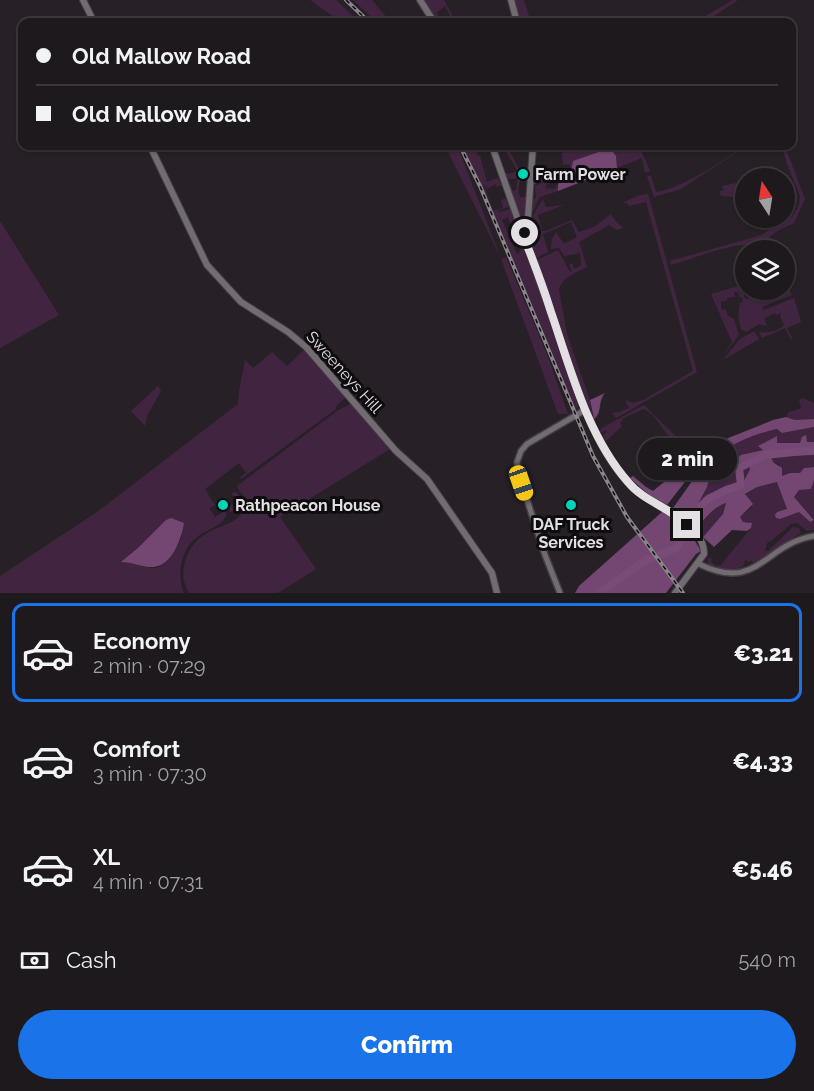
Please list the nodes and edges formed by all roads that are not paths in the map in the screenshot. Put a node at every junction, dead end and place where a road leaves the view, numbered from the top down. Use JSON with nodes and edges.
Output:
{"nodes":[{"id":1,"x":83,"y":0,"type":"edge"},
{"id":2,"x":420,"y":0,"type":"edge"},
{"id":3,"x":511,"y":0,"type":"edge"},
{"id":4,"x":92,"y":18,"type":"edge"},
{"id":5,"x":431,"y":18,"type":"edge"},
{"id":6,"x":516,"y":18,"type":"edge"},
{"id":7,"x":152,"y":150,"type":"edge"},
{"id":8,"x":493,"y":150,"type":"edge"},
{"id":9,"x":533,"y":150,"type":"edge"},
{"id":10,"x":523,"y":235,"type":"junction"},
{"id":11,"x":585,"y":410,"type":"junction"},
{"id":12,"x":814,"y":536,"type":"edge"},
{"id":13,"x":699,"y":564,"type":"junction"},
{"id":14,"x":757,"y":574,"type":"dead end"},
{"id":15,"x":723,"y":579,"type":"dead end"},
{"id":16,"x":497,"y":593,"type":"edge"},
{"id":17,"x":560,"y":593,"type":"edge"},
{"id":18,"x":675,"y":593,"type":"edge"}],
"edges":[{"from":1,"to":4,"type":"street"},
{"from":2,"to":5,"type":"street"},
{"from":3,"to":6,"type":"street"},
{"from":7,"to":16,"type":"street","name":"Sweeneys Hill"},
{"from":8,"to":10,"type":"street"},
{"from":9,"to":10,"type":"street"},
{"from":10,"to":11,"type":"street"},
{"from":11,"to":13,"type":"street"},
{"from":11,"to":17,"type":"street"},
{"from":12,"to":14,"type":"street"},
{"from":13,"to":15,"type":"street"},
{"from":13,"to":18,"type":"street"}]}
